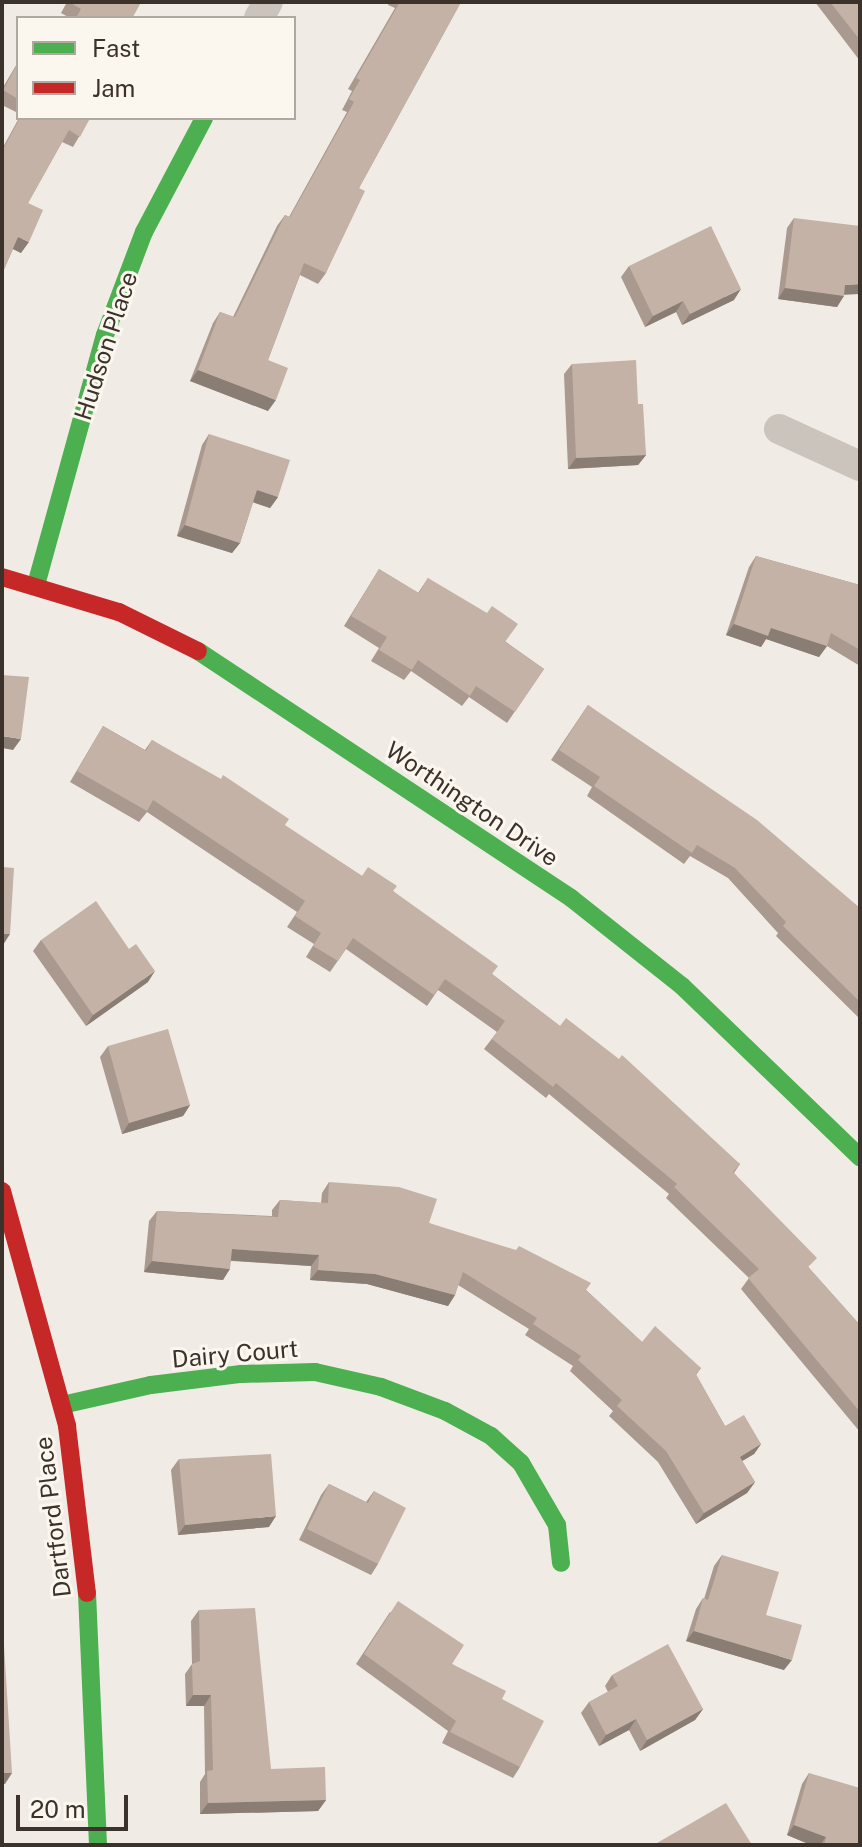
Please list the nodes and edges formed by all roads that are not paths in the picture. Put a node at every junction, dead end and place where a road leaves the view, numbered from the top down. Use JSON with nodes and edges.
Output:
{"nodes":[{"id":1,"x":203,"y":120,"type":"edge"},
{"id":2,"x":779,"y":429,"type":"dead end"},
{"id":3,"x":860,"y":466,"type":"edge"},
{"id":4,"x":2,"y":577,"type":"edge"},
{"id":5,"x":36,"y":585,"type":"junction"},
{"id":6,"x":860,"y":1157,"type":"edge"},
{"id":7,"x":2,"y":1191,"type":"edge"},
{"id":8,"x":62,"y":1405,"type":"junction"},
{"id":9,"x":561,"y":1563,"type":"dead end"},
{"id":10,"x":98,"y":1845,"type":"edge"}],
"edges":[{"from":1,"to":5,"type":"street","name":"Hudson Place"},
{"from":2,"to":3,"type":"street"},
{"from":4,"to":5,"type":"street","name":"Worthington Drive"},
{"from":5,"to":6,"type":"street","name":"Worthington Drive"},
{"from":7,"to":8,"type":"street","name":"Dartford Place"},
{"from":8,"to":9,"type":"street","name":"Dairy Court"},
{"from":8,"to":10,"type":"street","name":"Dartford Place"}]}
